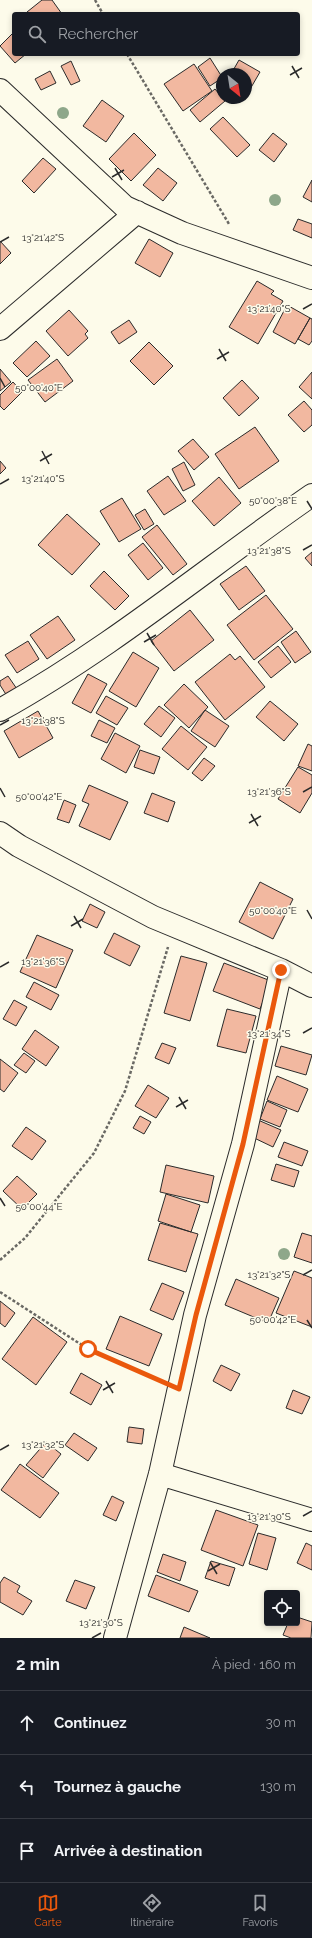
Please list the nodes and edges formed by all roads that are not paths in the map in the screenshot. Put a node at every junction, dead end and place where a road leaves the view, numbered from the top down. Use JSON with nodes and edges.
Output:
{"nodes":[{"id":1,"x":0,"y":90,"type":"edge"},
{"id":2,"x":137,"y":212,"type":"junction"},
{"id":3,"x":312,"y":278,"type":"edge"},
{"id":4,"x":0,"y":329,"type":"edge"},
{"id":5,"x":312,"y":495,"type":"edge"},
{"id":6,"x":0,"y":710,"type":"edge"},
{"id":7,"x":0,"y":833,"type":"edge"},
{"id":8,"x":281,"y":970,"type":"junction"},
{"id":9,"x":312,"y":986,"type":"edge"},
{"id":10,"x":160,"y":1474,"type":"junction"},
{"id":11,"x":312,"y":1520,"type":"edge"},
{"id":12,"x":115,"y":1638,"type":"edge"}],
"edges":[{"from":1,"to":2,"type":"street"},
{"from":2,"to":3,"type":"street"},
{"from":2,"to":4,"type":"street"},
{"from":5,"to":6,"type":"street"},
{"from":7,"to":8,"type":"street"},
{"from":8,"to":9,"type":"street"},
{"from":8,"to":10,"type":"street"},
{"from":10,"to":11,"type":"street"},
{"from":10,"to":12,"type":"street"}]}
